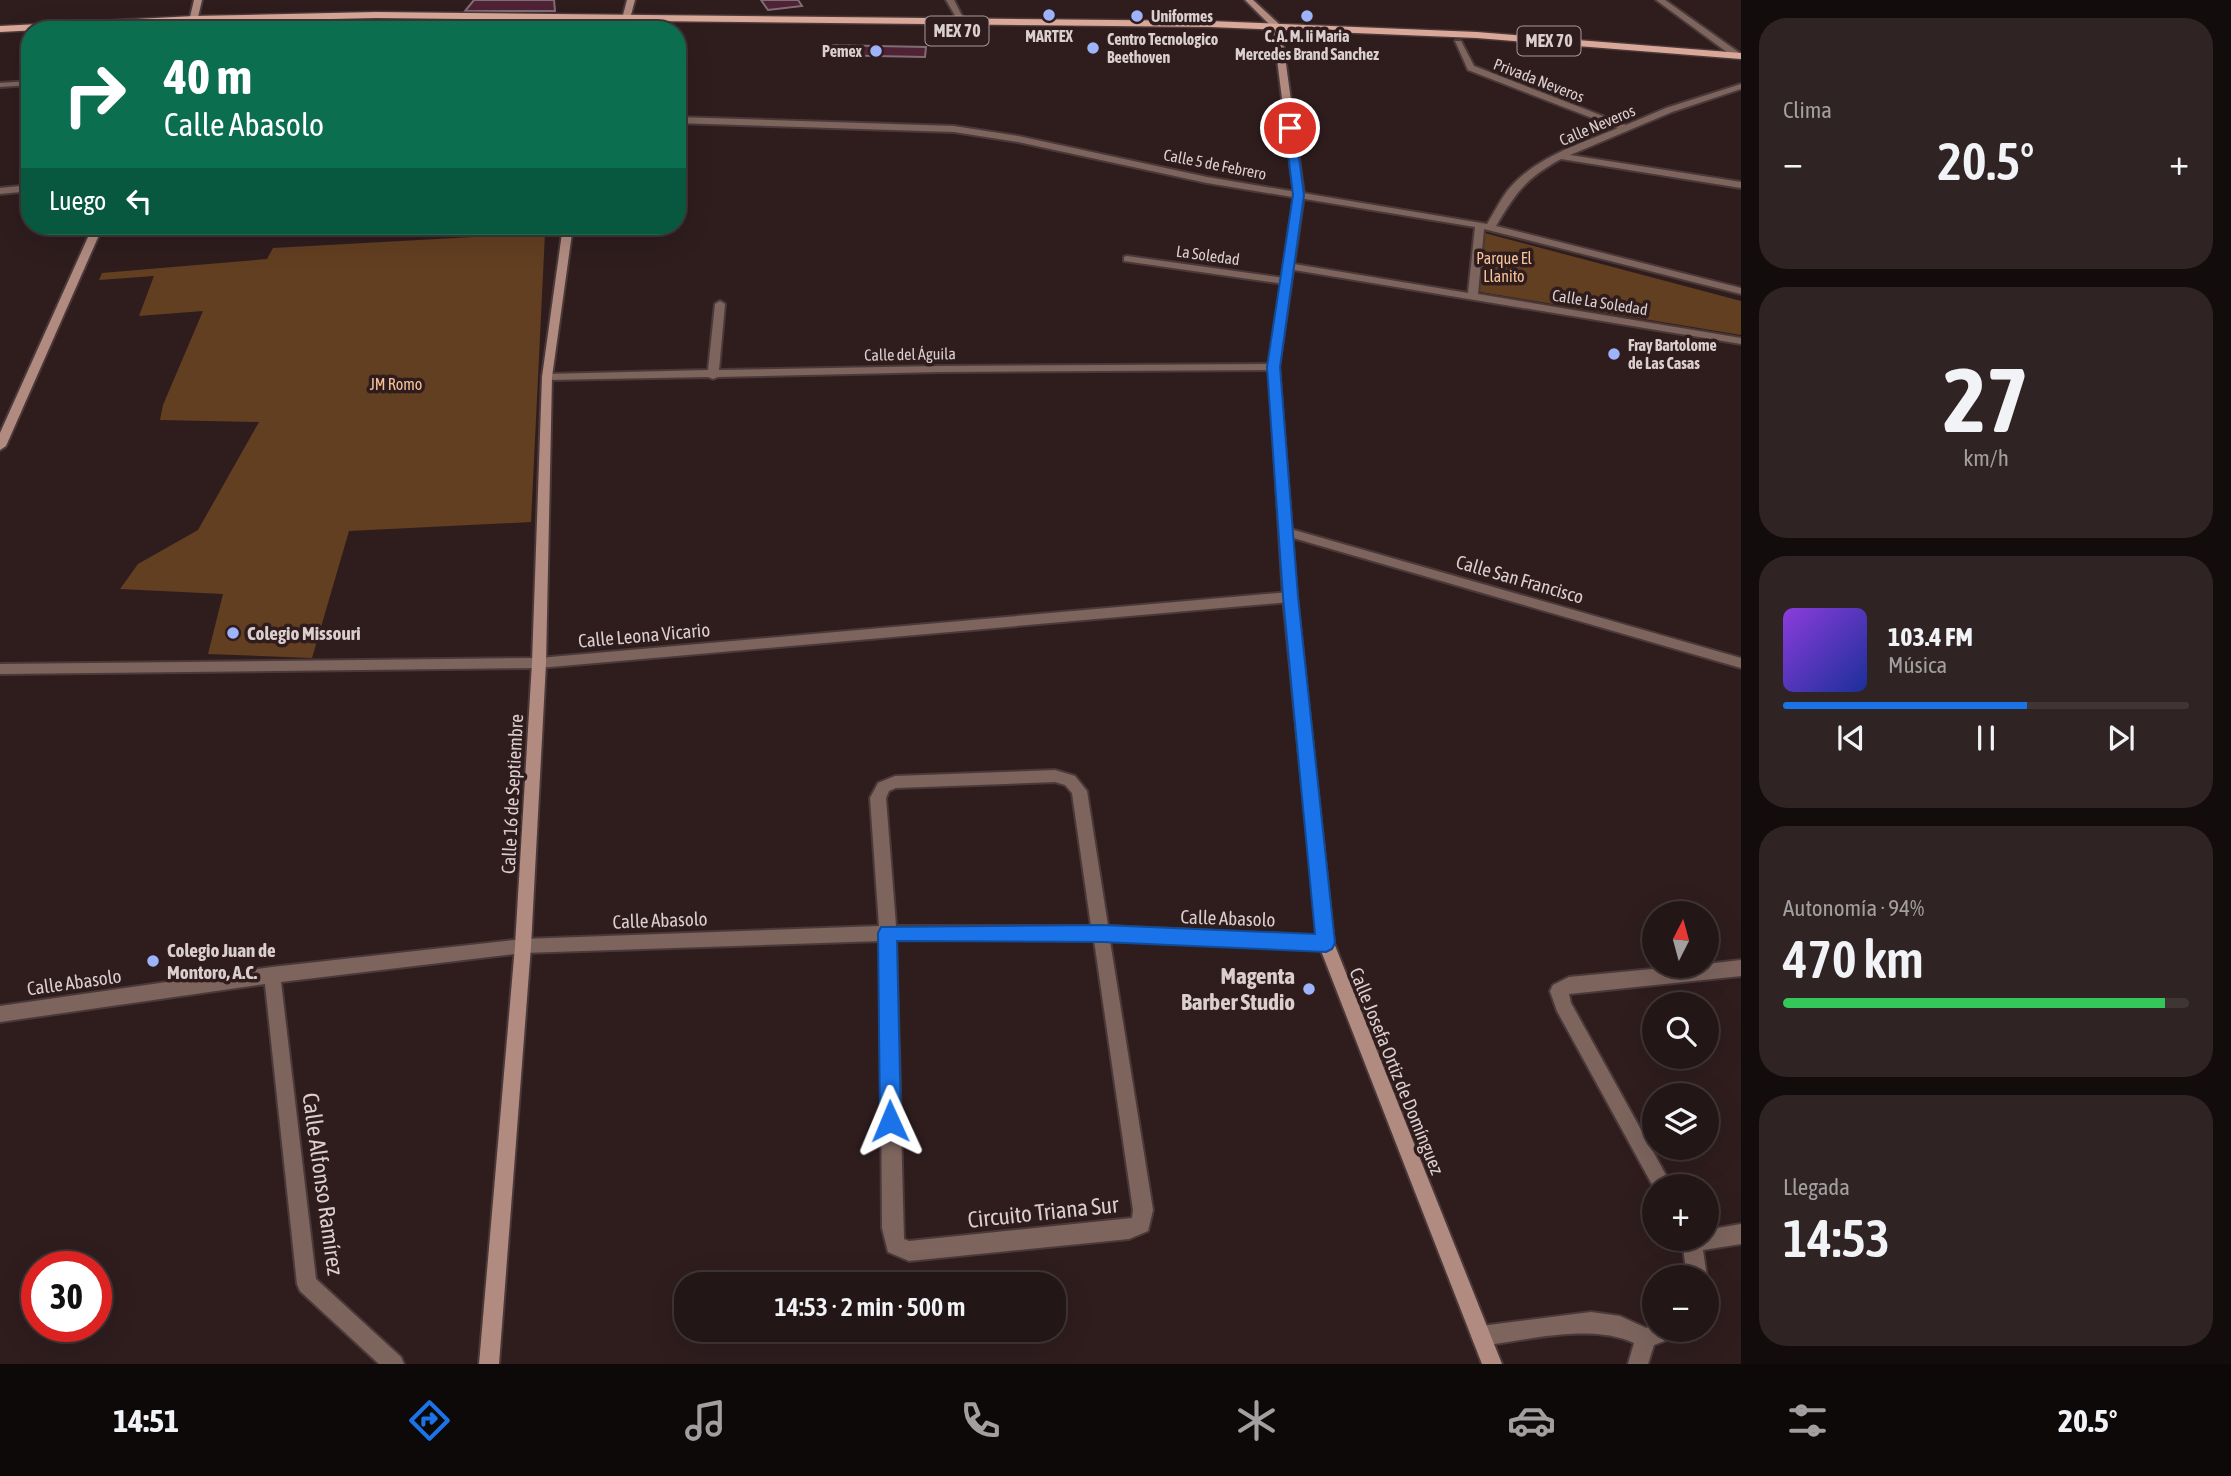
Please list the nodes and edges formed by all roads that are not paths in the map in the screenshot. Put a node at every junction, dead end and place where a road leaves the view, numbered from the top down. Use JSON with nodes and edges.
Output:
{"nodes":[{"id":1,"x":198,"y":0,"type":"edge"},
{"id":2,"x":631,"y":0,"type":"edge"},
{"id":3,"x":950,"y":0,"type":"edge"},
{"id":4,"x":1249,"y":0,"type":"edge"},
{"id":5,"x":1660,"y":0,"type":"edge"},
{"id":6,"x":193,"y":21,"type":"edge"},
{"id":7,"x":266,"y":21,"type":"edge"},
{"id":8,"x":543,"y":21,"type":"edge"},
{"id":9,"x":627,"y":21,"type":"edge"},
{"id":10,"x":963,"y":22,"type":"junction"},
{"id":11,"x":686,"y":24,"type":"edge"},
{"id":12,"x":686,"y":25,"type":"edge"},
{"id":13,"x":0,"y":29,"type":"edge"},
{"id":14,"x":21,"y":29,"type":"edge"},
{"id":15,"x":1276,"y":30,"type":"junction"},
{"id":16,"x":21,"y":38,"type":"edge"},
{"id":17,"x":0,"y":39,"type":"edge"},
{"id":18,"x":1458,"y":43,"type":"junction"},
{"id":19,"x":1740,"y":59,"type":"edge"},
{"id":20,"x":21,"y":84,"type":"edge"},
{"id":21,"x":0,"y":85,"type":"edge"},
{"id":22,"x":1741,"y":86,"type":"edge"},
{"id":23,"x":686,"y":120,"type":"edge"},
{"id":24,"x":1625,"y":128,"type":"junction"},
{"id":25,"x":1560,"y":156,"type":"junction"},
{"id":26,"x":1741,"y":185,"type":"edge"},
{"id":27,"x":21,"y":189,"type":"edge"},
{"id":28,"x":0,"y":191,"type":"edge"},
{"id":29,"x":1299,"y":195,"type":"junction"},
{"id":30,"x":1485,"y":226,"type":"junction"},
{"id":31,"x":94,"y":235,"type":"edge"},
{"id":32,"x":567,"y":235,"type":"edge"},
{"id":33,"x":1127,"y":259,"type":"dead end"},
{"id":34,"x":1288,"y":266,"type":"junction"},
{"id":35,"x":1285,"y":281,"type":"junction"},
{"id":36,"x":1741,"y":291,"type":"edge"},
{"id":37,"x":1473,"y":296,"type":"junction"},
{"id":38,"x":720,"y":304,"type":"dead end"},
{"id":39,"x":1741,"y":341,"type":"edge"},
{"id":40,"x":1273,"y":367,"type":"junction"},
{"id":41,"x":713,"y":376,"type":"junction"},
{"id":42,"x":547,"y":377,"type":"junction"},
{"id":43,"x":0,"y":446,"type":"edge"},
{"id":44,"x":1287,"y":532,"type":"junction"},
{"id":45,"x":1290,"y":597,"type":"junction"},
{"id":46,"x":539,"y":663,"type":"junction"},
{"id":47,"x":1741,"y":663,"type":"edge"},
{"id":48,"x":0,"y":669,"type":"edge"},
{"id":49,"x":888,"y":933,"type":"junction"},
{"id":50,"x":1102,"y":933,"type":"junction"},
{"id":51,"x":1326,"y":943,"type":"junction"},
{"id":52,"x":523,"y":946,"type":"junction"},
{"id":53,"x":1741,"y":968,"type":"edge"},
{"id":54,"x":272,"y":975,"type":"junction"},
{"id":55,"x":0,"y":1014,"type":"edge"},
{"id":56,"x":1656,"y":1174,"type":"edge"},
{"id":57,"x":1741,"y":1234,"type":"edge"},
{"id":58,"x":1719,"y":1237,"type":"edge"},
{"id":59,"x":1481,"y":1336,"type":"junction"},
{"id":60,"x":1642,"y":1336,"type":"edge"},
{"id":61,"x":1645,"y":1342,"type":"edge"},
{"id":62,"x":394,"y":1364,"type":"edge"},
{"id":63,"x":489,"y":1364,"type":"edge"},
{"id":64,"x":1492,"y":1364,"type":"edge"},
{"id":65,"x":1638,"y":1364,"type":"edge"}],
"edges":[{"from":1,"to":6,"type":"main road"},
{"from":2,"to":9,"type":"main road"},
{"from":3,"to":10,"type":"street"},
{"from":4,"to":15,"type":"main road"},
{"from":5,"to":19,"type":"street"},
{"from":7,"to":8,"type":"main road","number":"MEX 70"},
{"from":10,"to":11,"type":"main road","number":"MEX 70"},
{"from":10,"to":15,"type":"main road","number":"MEX 70"},
{"from":12,"to":15,"type":"main road","number":"MEX 70"},
{"from":13,"to":14,"type":"main road","number":"MEX 70"},
{"from":15,"to":18,"type":"main road","number":"MEX 70"},
{"from":15,"to":19,"type":"main road","number":"MEX 70"},
{"from":15,"to":29,"type":"main road","name":"Calle Josefa Ortiz de Domínguez"},
{"from":16,"to":17,"type":"main road"},
{"from":18,"to":19,"type":"main road","number":"MEX 70"},
{"from":18,"to":24,"type":"street","name":"Privada Neveros"},
{"from":20,"to":21,"type":"street"},
{"from":22,"to":24,"type":"street","name":"Calle Neveros"},
{"from":23,"to":29,"type":"street","name":"Calle 5 de Febrero"},
{"from":24,"to":25,"type":"street","name":"Calle Neveros"},
{"from":25,"to":26,"type":"street"},
{"from":25,"to":30,"type":"street","name":"Calle Neveros"},
{"from":27,"to":28,"type":"street"},
{"from":29,"to":30,"type":"street","name":"Calle 5 de Febrero"},
{"from":29,"to":34,"type":"main road","name":"Calle Josefa Ortiz de Domínguez"},
{"from":30,"to":36,"type":"street","name":"Calle 5 de Febrero"},
{"from":30,"to":37,"type":"street"},
{"from":31,"to":43,"type":"main road"},
{"from":32,"to":42,"type":"main road","name":"Calle 16 de Septiembre"},
{"from":33,"to":35,"type":"street","name":"La Soledad"},
{"from":34,"to":35,"type":"main road","name":"Calle Josefa Ortiz de Domínguez"},
{"from":34,"to":37,"type":"street","name":"Calle La Soledad"},
{"from":35,"to":40,"type":"main road","name":"Calle Josefa Ortiz de Domínguez"},
{"from":37,"to":39,"type":"street","name":"Calle La Soledad"},
{"from":38,"to":41,"type":"street"},
{"from":40,"to":41,"type":"street","name":"Calle del Águila"},
{"from":40,"to":44,"type":"main road","name":"Calle Josefa Ortiz de Domínguez"},
{"from":41,"to":42,"type":"street","name":"Calle del Águila"},
{"from":42,"to":46,"type":"main road","name":"Calle 16 de Septiembre"},
{"from":44,"to":45,"type":"main road","name":"Calle Josefa Ortiz de Domínguez"},
{"from":44,"to":47,"type":"street","name":"Calle San Francisco"},
{"from":45,"to":46,"type":"street","name":"Calle Leona Vicario"},
{"from":45,"to":51,"type":"main road","name":"Calle Josefa Ortiz de Domínguez"},
{"from":46,"to":48,"type":"street","name":"Calle Leona Vicario"},
{"from":46,"to":52,"type":"main road","name":"Calle 16 de Septiembre"},
{"from":49,"to":50,"type":"street","name":"Calle Abasolo"},
{"from":49,"to":50,"type":"street","name":"Circuito Triana Sur"},
{"from":49,"to":50,"type":"street","name":"Circuito Triana Sur"},
{"from":49,"to":52,"type":"street","name":"Calle Abasolo"},
{"from":50,"to":51,"type":"street","name":"Calle Abasolo"},
{"from":51,"to":59,"type":"main road","name":"Calle Josefa Ortiz de Domínguez"},
{"from":52,"to":54,"type":"street","name":"Calle Abasolo"},
{"from":52,"to":63,"type":"main road","name":"Calle 16 de Septiembre"},
{"from":53,"to":56,"type":"street"},
{"from":54,"to":55,"type":"street","name":"Calle Abasolo"},
{"from":54,"to":62,"type":"street","name":"Calle Alfonso Ramírez"},
{"from":57,"to":58,"type":"street"},
{"from":59,"to":60,"type":"street"},
{"from":59,"to":64,"type":"main road","name":"Calle Josefa Ortiz de Domínguez"},
{"from":61,"to":65,"type":"street"}]}
